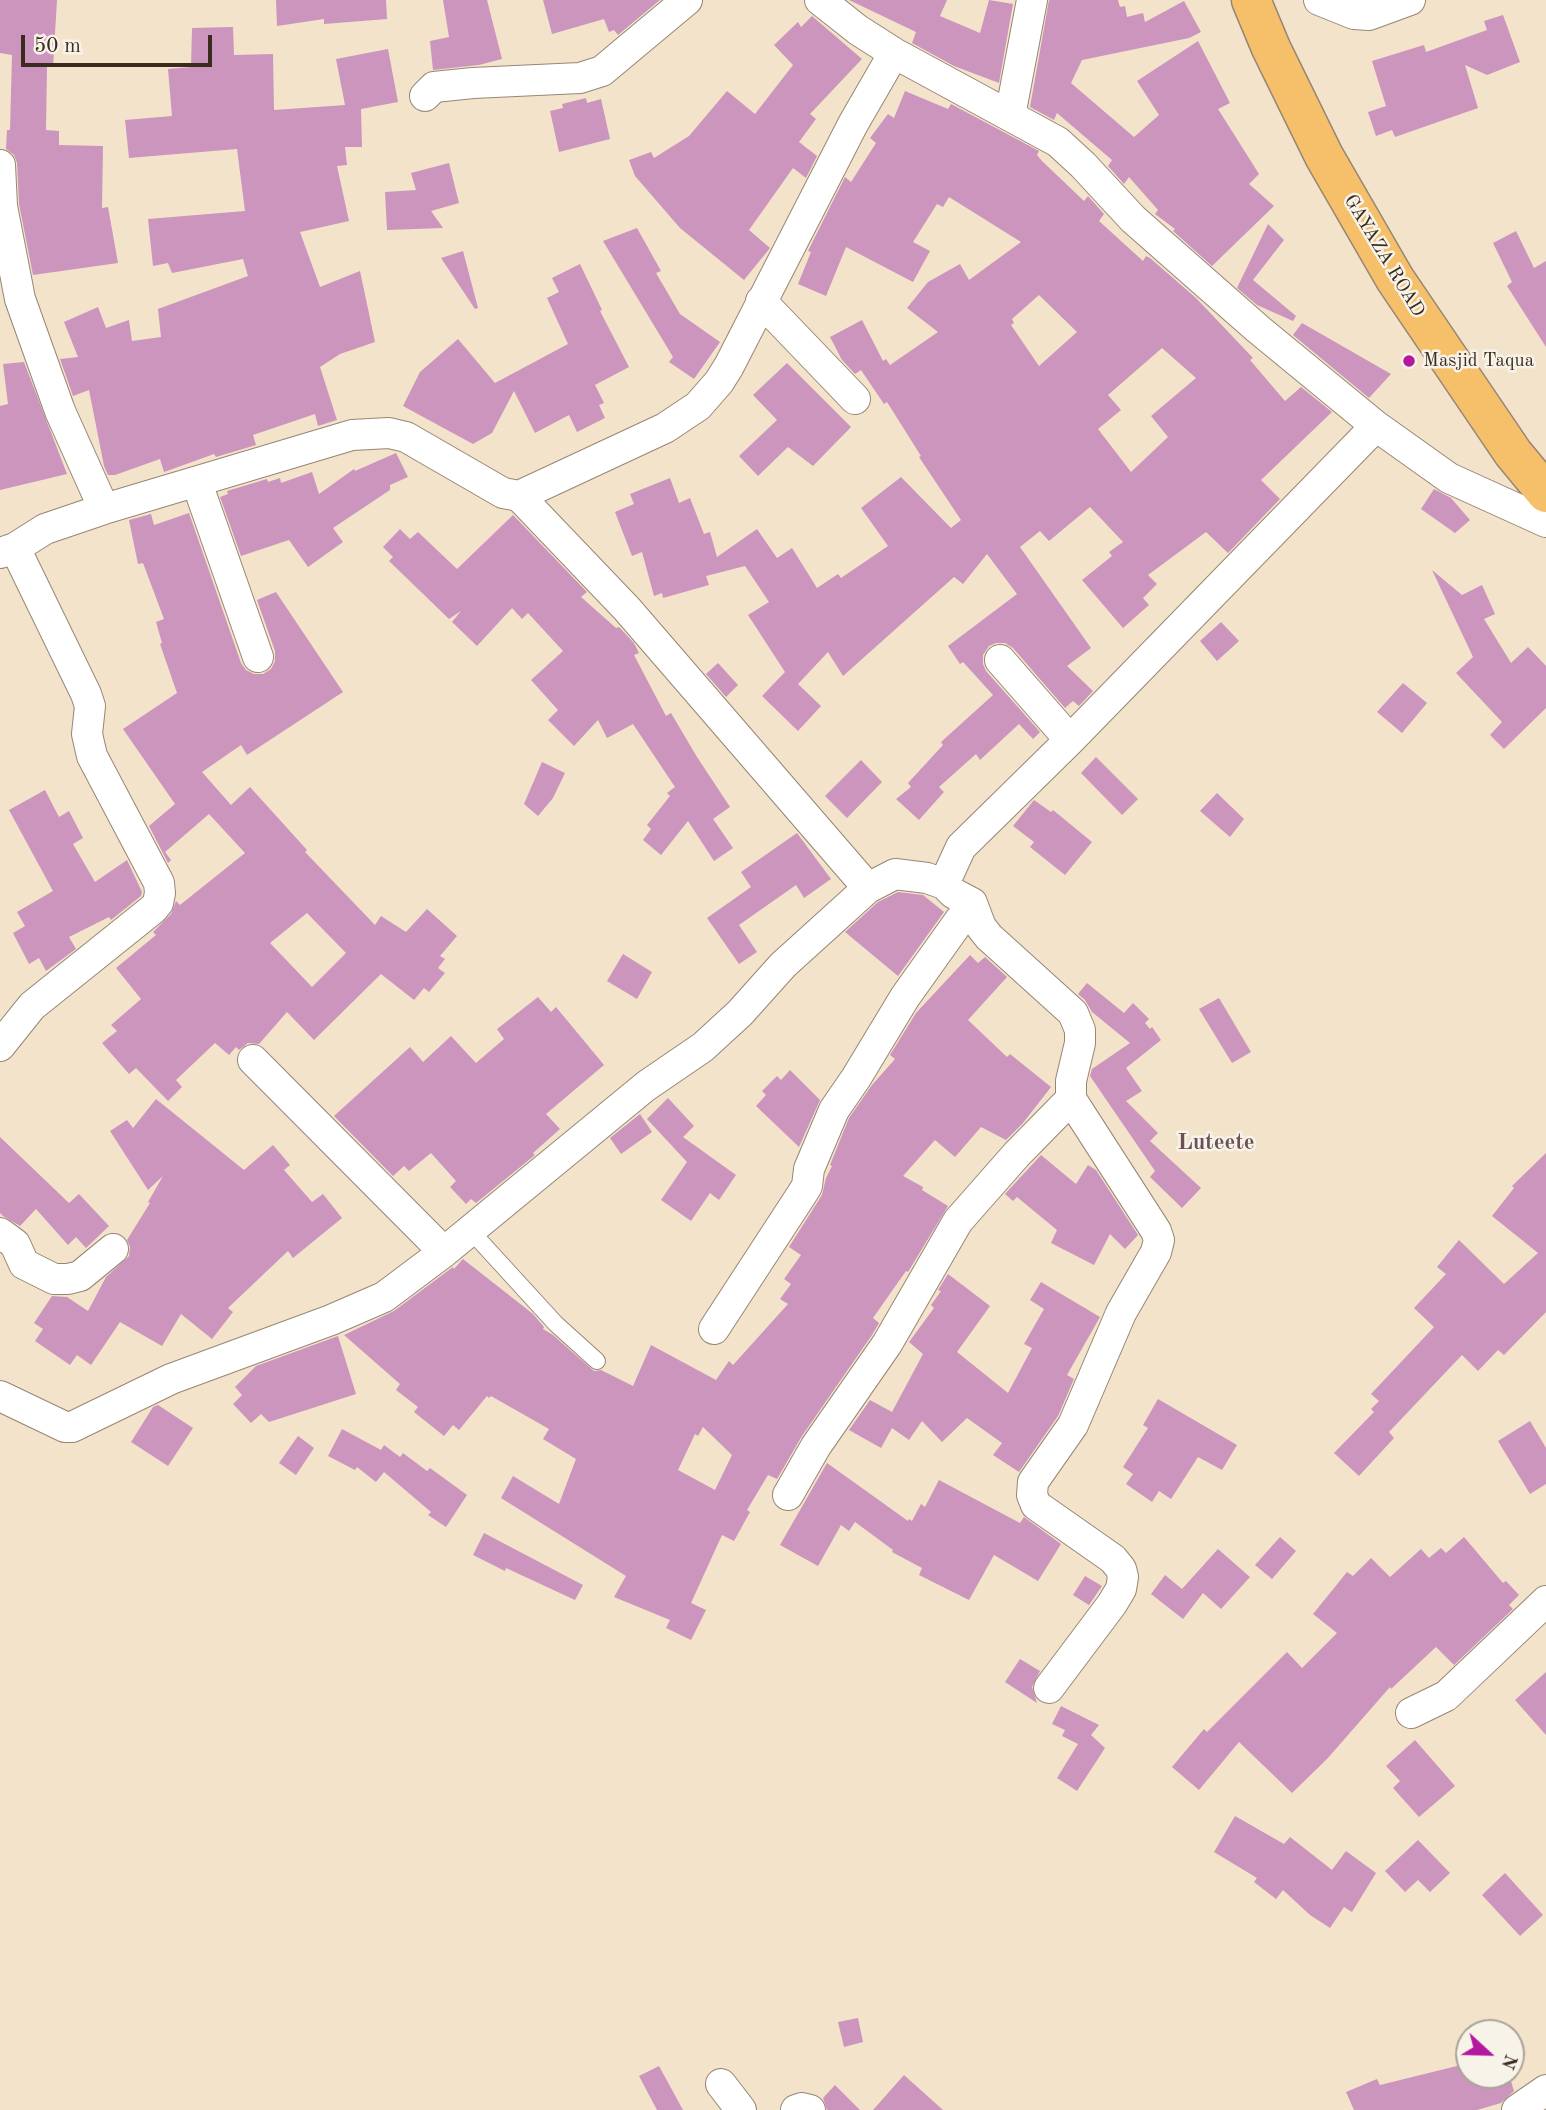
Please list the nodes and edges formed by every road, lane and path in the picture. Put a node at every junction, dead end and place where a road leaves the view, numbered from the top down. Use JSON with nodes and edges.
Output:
{"nodes":[{"id":1,"x":687,"y":0,"type":"edge"},
{"id":2,"x":820,"y":0,"type":"edge"},
{"id":3,"x":1032,"y":0,"type":"edge"},
{"id":4,"x":1251,"y":0,"type":"edge"},
{"id":5,"x":1319,"y":0,"type":"edge"},
{"id":6,"x":1410,"y":0,"type":"edge"},
{"id":7,"x":894,"y":53,"type":"junction"},
{"id":8,"x":425,"y":96,"type":"dead end"},
{"id":9,"x":1010,"y":116,"type":"junction"},
{"id":10,"x":0,"y":165,"type":"edge"},
{"id":11,"x":10,"y":301,"type":"edge"},
{"id":12,"x":761,"y":301,"type":"junction"},
{"id":13,"x":855,"y":399,"type":"dead end"},
{"id":14,"x":1376,"y":426,"type":"junction"},
{"id":15,"x":197,"y":483,"type":"junction"},
{"id":16,"x":1546,"y":493,"type":"edge"},
{"id":17,"x":519,"y":496,"type":"junction"},
{"id":18,"x":104,"y":509,"type":"junction"},
{"id":19,"x":1546,"y":522,"type":"edge"},
{"id":20,"x":8,"y":550,"type":"edge"},
{"id":21,"x":258,"y":657,"type":"dead end"},
{"id":22,"x":1000,"y":660,"type":"dead end"},
{"id":23,"x":1070,"y":740,"type":"junction"},
{"id":24,"x":944,"y":884,"type":"junction"},
{"id":25,"x":868,"y":888,"type":"junction"},
{"id":26,"x":971,"y":903,"type":"junction"},
{"id":27,"x":0,"y":1046,"type":"edge"},
{"id":28,"x":253,"y":1060,"type":"dead end"},
{"id":29,"x":1071,"y":1099,"type":"junction"},
{"id":30,"x":470,"y":1230,"type":"junction"},
{"id":31,"x":0,"y":1233,"type":"edge"},
{"id":32,"x":113,"y":1249,"type":"dead end"},
{"id":33,"x":444,"y":1252,"type":"junction"},
{"id":34,"x":713,"y":1329,"type":"dead end"},
{"id":35,"x":597,"y":1360,"type":"dead end"},
{"id":36,"x":0,"y":1396,"type":"edge"},
{"id":37,"x":788,"y":1495,"type":"dead end"},
{"id":38,"x":1546,"y":1601,"type":"edge"},
{"id":39,"x":1049,"y":1688,"type":"dead end"},
{"id":40,"x":1411,"y":1713,"type":"dead end"},
{"id":41,"x":721,"y":2084,"type":"dead end"},
{"id":42,"x":1546,"y":2091,"type":"edge"},
{"id":43,"x":741,"y":2110,"type":"edge"},
{"id":44,"x":796,"y":2110,"type":"edge"},
{"id":45,"x":810,"y":2110,"type":"edge"},
{"id":46,"x":1517,"y":2110,"type":"edge"}],
"edges":[{"from":1,"to":8,"type":"street"},
{"from":2,"to":7,"type":"street"},
{"from":3,"to":9,"type":"street"},
{"from":4,"to":16,"type":"main road","name":"GAYAZA ROAD"},
{"from":5,"to":6,"type":"street"},
{"from":7,"to":9,"type":"street"},
{"from":7,"to":12,"type":"street"},
{"from":9,"to":14,"type":"street"},
{"from":10,"to":11,"type":"street"},
{"from":11,"to":18,"type":"street"},
{"from":12,"to":13,"type":"street"},
{"from":12,"to":17,"type":"street"},
{"from":14,"to":19,"type":"street"},
{"from":14,"to":23,"type":"street"},
{"from":15,"to":17,"type":"street"},
{"from":15,"to":18,"type":"street"},
{"from":15,"to":21,"type":"street"},
{"from":17,"to":25,"type":"street"},
{"from":18,"to":20,"type":"street"},
{"from":20,"to":27,"type":"street"},
{"from":22,"to":23,"type":"street"},
{"from":23,"to":24,"type":"street"},
{"from":24,"to":25,"type":"street"},
{"from":24,"to":26,"type":"street"},
{"from":25,"to":30,"type":"street"},
{"from":26,"to":29,"type":"street"},
{"from":26,"to":34,"type":"street"},
{"from":28,"to":33,"type":"street"},
{"from":29,"to":37,"type":"street"},
{"from":29,"to":39,"type":"street"},
{"from":30,"to":33,"type":"street"},
{"from":30,"to":35,"type":"lane"},
{"from":31,"to":32,"type":"street"},
{"from":33,"to":36,"type":"street"},
{"from":38,"to":40,"type":"street"},
{"from":41,"to":43,"type":"street"},
{"from":42,"to":46,"type":"street"},
{"from":44,"to":45,"type":"street"}]}
